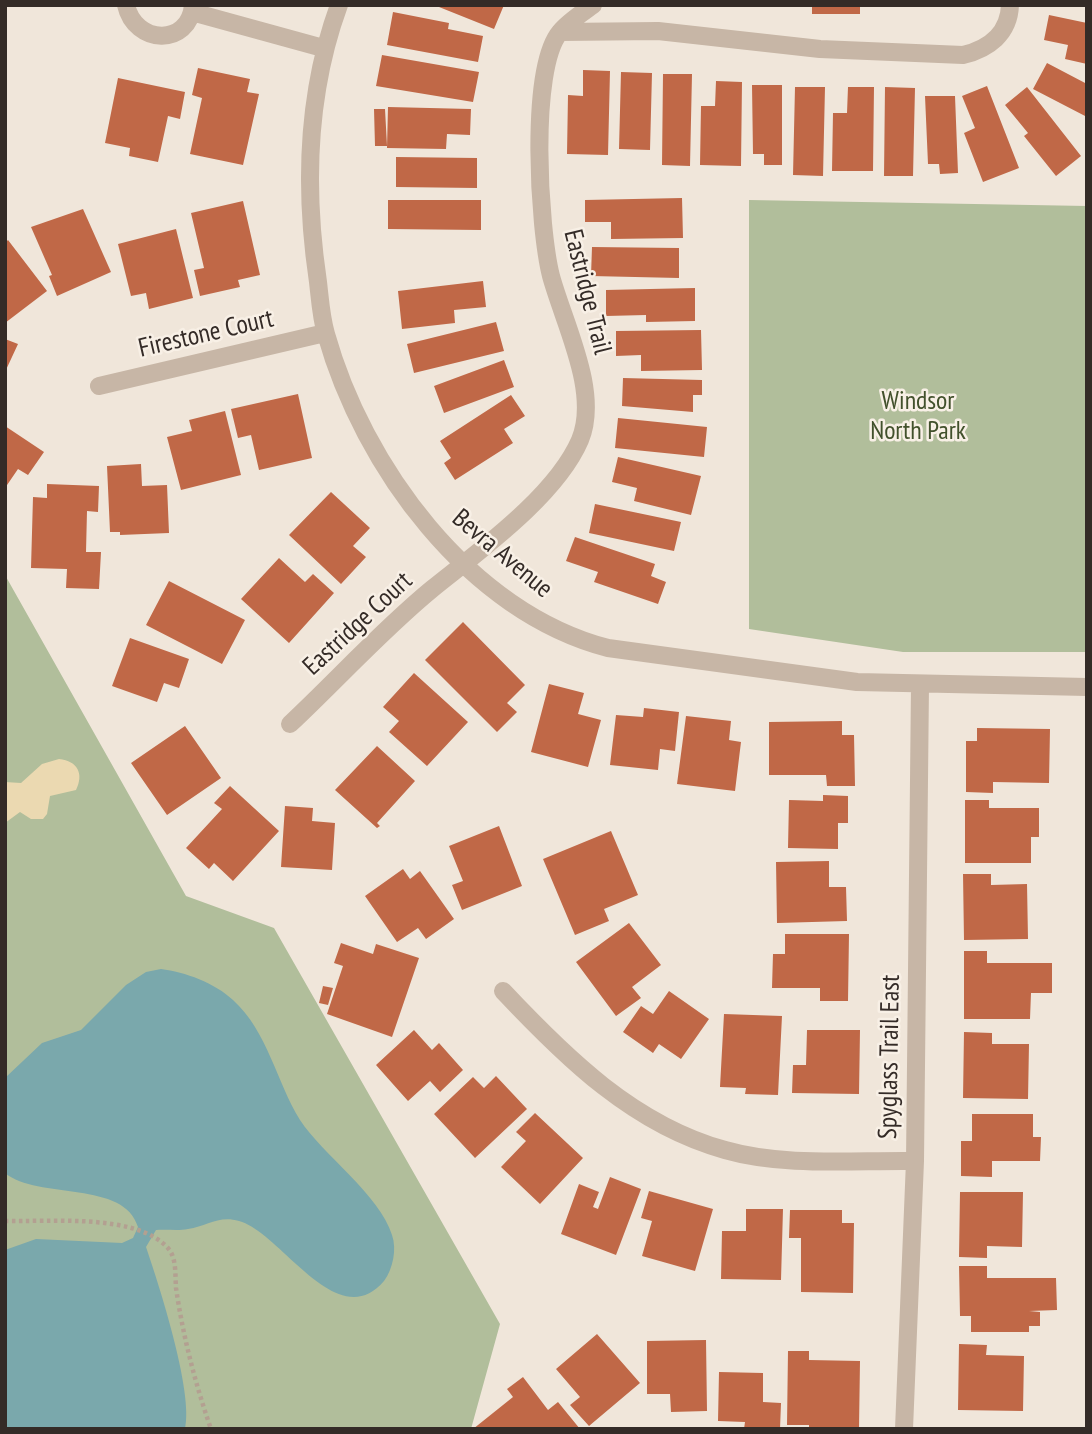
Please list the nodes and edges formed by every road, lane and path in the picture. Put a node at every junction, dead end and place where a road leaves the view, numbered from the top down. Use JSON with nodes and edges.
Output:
{"nodes":[{"id":1,"x":127,"y":5,"type":"edge"},
{"id":2,"x":339,"y":5,"type":"edge"},
{"id":3,"x":593,"y":5,"type":"edge"},
{"id":4,"x":1010,"y":5,"type":"edge"},
{"id":5,"x":192,"y":9,"type":"edge"},
{"id":6,"x":559,"y":32,"type":"junction"},
{"id":7,"x":323,"y":48,"type":"junction"},
{"id":8,"x":325,"y":333,"type":"junction"},
{"id":9,"x":99,"y":386,"type":"dead end"},
{"id":10,"x":465,"y":564,"type":"junction"},
{"id":11,"x":920,"y":685,"type":"junction"},
{"id":12,"x":1087,"y":687,"type":"edge"},
{"id":13,"x":290,"y":724,"type":"dead end"},
{"id":14,"x":503,"y":991,"type":"dead end"},
{"id":15,"x":915,"y":1161,"type":"junction"},
{"id":16,"x":5,"y":1221,"type":"edge"},
{"id":17,"x":211,"y":1429,"type":"edge"},
{"id":18,"x":904,"y":1429,"type":"edge"}],
"edges":[{"from":1,"to":5,"type":"street"},
{"from":2,"to":7,"type":"street","name":"Bevra Avenue"},
{"from":3,"to":6,"type":"street","name":"Eastridge Trail"},
{"from":4,"to":6,"type":"street"},
{"from":5,"to":7,"type":"street"},
{"from":6,"to":10,"type":"street","name":"Eastridge Trail"},
{"from":7,"to":8,"type":"street","name":"Bevra Avenue"},
{"from":8,"to":9,"type":"street","name":"Firestone Court"},
{"from":8,"to":10,"type":"street","name":"Bevra Avenue"},
{"from":10,"to":11,"type":"street","name":"Bevra Avenue"},
{"from":10,"to":13,"type":"street","name":"Eastridge Court"},
{"from":11,"to":12,"type":"street","name":"Bevra Avenue"},
{"from":11,"to":15,"type":"street","name":"Spyglass Trail East"},
{"from":14,"to":15,"type":"street"},
{"from":15,"to":18,"type":"street","name":"Spyglass Trail East"},
{"from":16,"to":17,"type":"path"}]}
